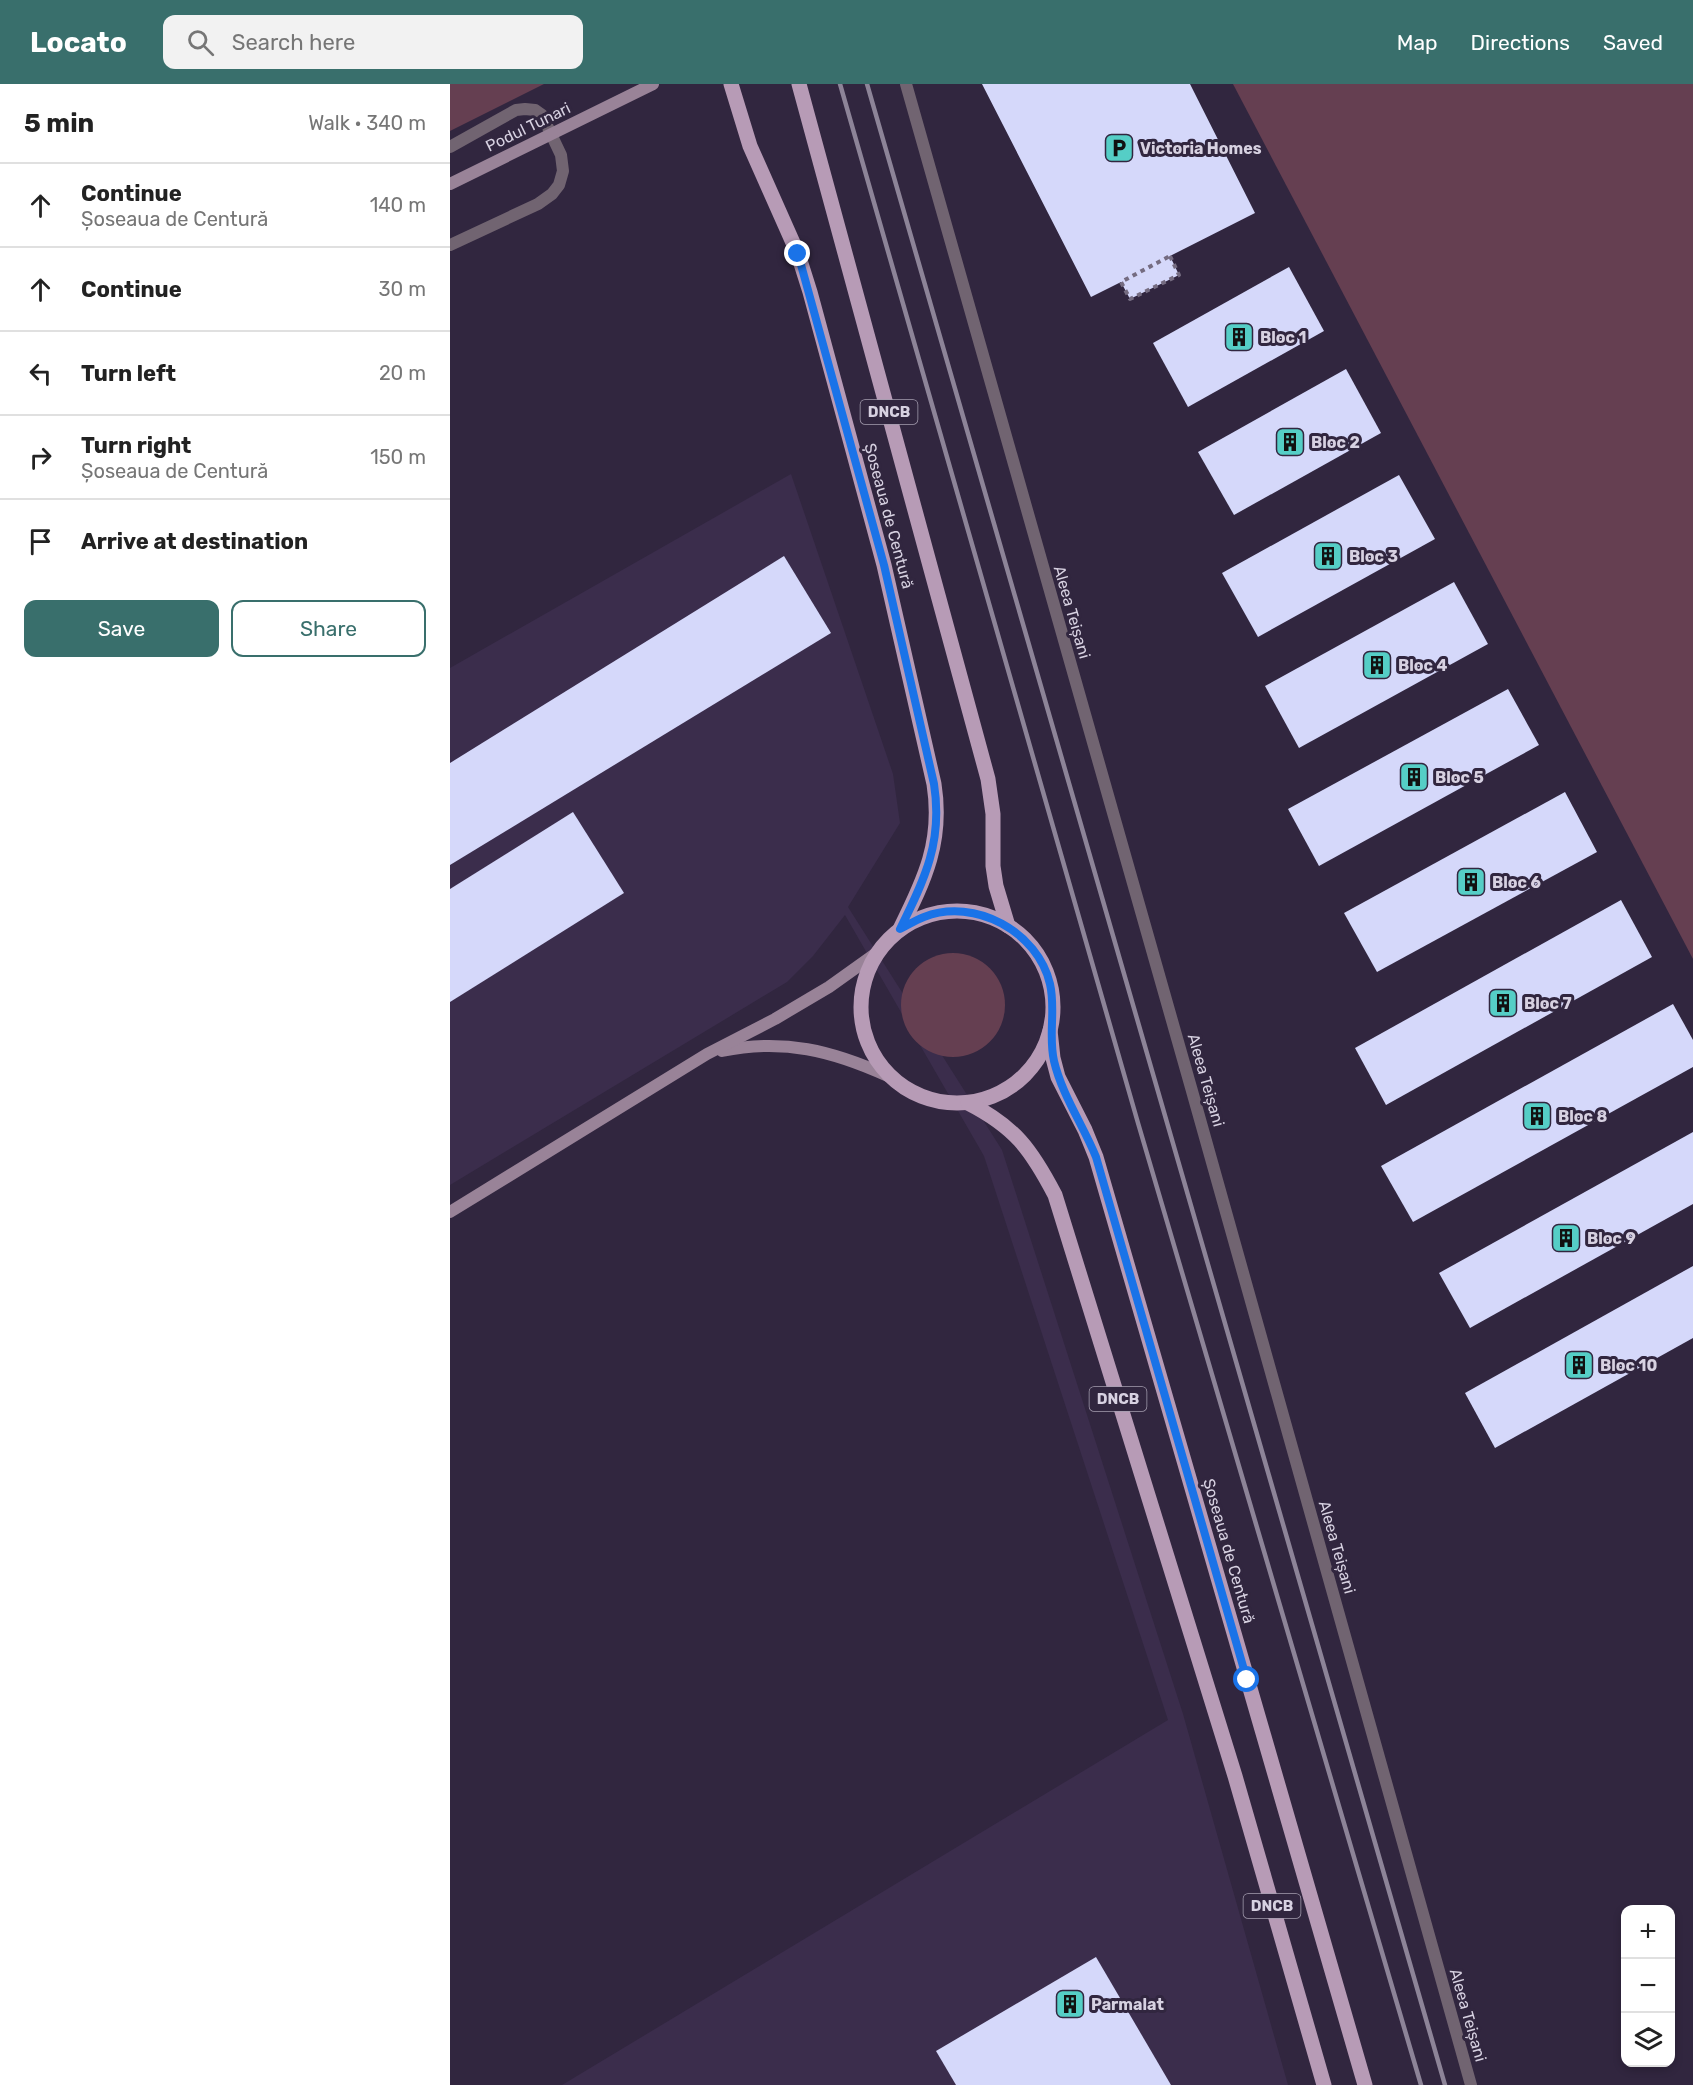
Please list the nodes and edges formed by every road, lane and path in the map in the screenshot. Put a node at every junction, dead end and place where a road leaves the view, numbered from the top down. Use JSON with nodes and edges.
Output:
{"nodes":[{"id":1,"x":653,"y":84,"type":"edge"},
{"id":2,"x":731,"y":84,"type":"edge"},
{"id":3,"x":799,"y":84,"type":"edge"},
{"id":4,"x":906,"y":84,"type":"edge"},
{"id":5,"x":450,"y":147,"type":"edge"},
{"id":6,"x":450,"y":184,"type":"edge"},
{"id":7,"x":450,"y":245,"type":"edge"},
{"id":8,"x":1130,"y":299,"type":"joint"},
{"id":9,"x":1008,"y":926,"type":"junction"},
{"id":10,"x":900,"y":929,"type":"junction"},
{"id":11,"x":878,"y":952,"type":"junction"},
{"id":12,"x":1050,"y":1030,"type":"junction"},
{"id":13,"x":707,"y":1054,"type":"junction"},
{"id":14,"x":888,"y":1076,"type":"junction"},
{"id":15,"x":968,"y":1103,"type":"junction"},
{"id":16,"x":450,"y":1212,"type":"edge"},
{"id":17,"x":1324,"y":2085,"type":"edge"},
{"id":18,"x":1365,"y":2085,"type":"edge"},
{"id":19,"x":1471,"y":2085,"type":"edge"}],
"edges":[{"from":1,"to":6,"type":"main road","name":"Podul Tunari"},
{"from":2,"to":10,"type":"main road","name":"Șoseaua de Centură","number":"DNCB"},
{"from":3,"to":9,"type":"main road","name":"Șoseaua de Centură","number":"DNCB"},
{"from":4,"to":19,"type":"street","name":"Aleea Teișani"},
{"from":5,"to":7,"type":"street"},
{"from":8,"to":8,"type":"path"},
{"from":9,"to":10,"type":"main road","number":"DNCB"},
{"from":9,"to":12,"type":"main road","number":"DNCB"},
{"from":10,"to":11,"type":"main road","number":"DNCB"},
{"from":11,"to":13,"type":"main road"},
{"from":11,"to":14,"type":"main road","number":"DNCB"},
{"from":12,"to":15,"type":"main road","number":"DNCB"},
{"from":12,"to":18,"type":"main road","name":"Șoseaua de Centură","number":"DNCB"},
{"from":13,"to":14,"type":"main road"},
{"from":13,"to":16,"type":"main road"},
{"from":14,"to":15,"type":"main road","number":"DNCB"},
{"from":15,"to":17,"type":"main road","number":"DNCB"}]}
